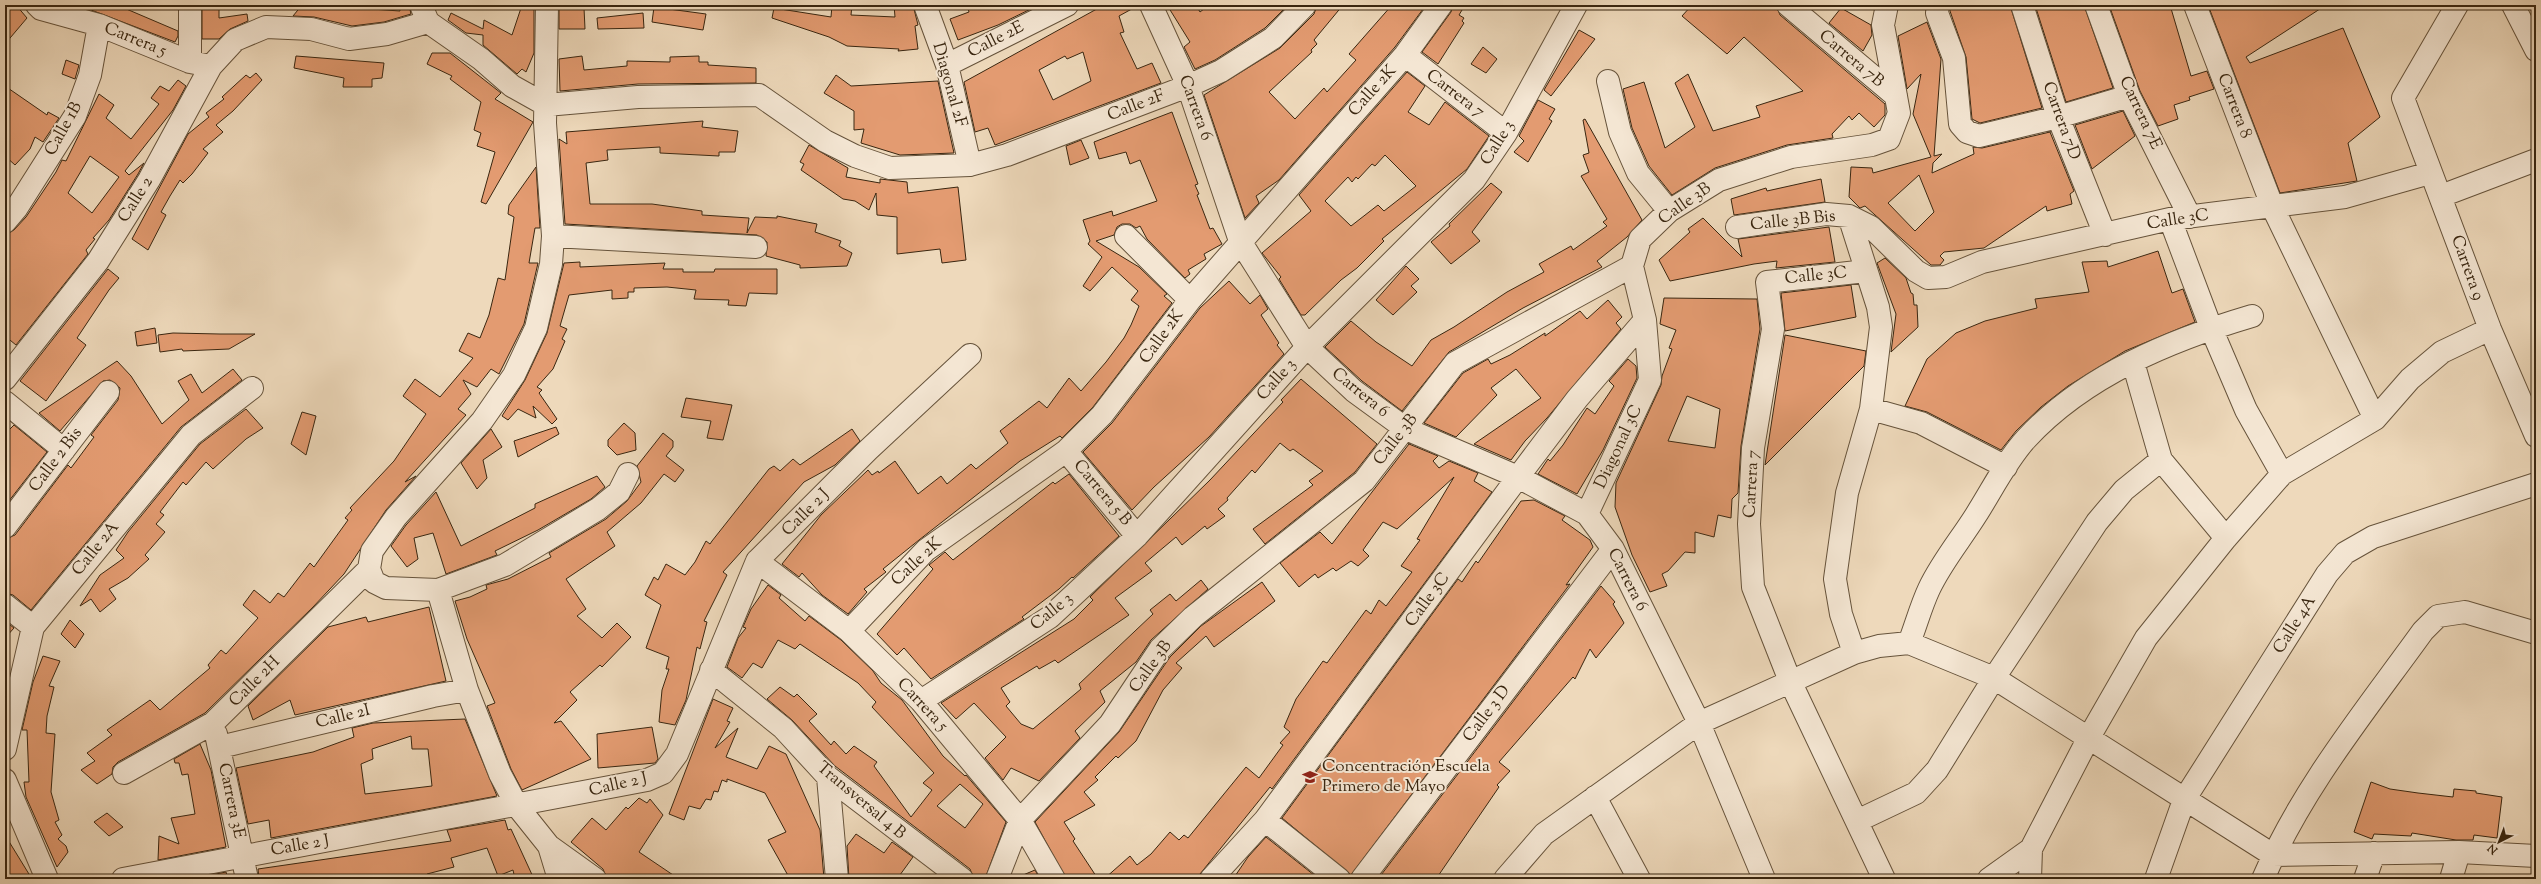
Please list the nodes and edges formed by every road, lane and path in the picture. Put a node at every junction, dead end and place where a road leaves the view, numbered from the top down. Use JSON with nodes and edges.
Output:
{"nodes":[{"id":1,"x":37,"y":5,"type":"edge"},
{"id":2,"x":190,"y":5,"type":"edge"},
{"id":3,"x":547,"y":5,"type":"edge"},
{"id":4,"x":926,"y":5,"type":"edge"},
{"id":5,"x":1066,"y":5,"type":"edge"},
{"id":6,"x":1150,"y":5,"type":"edge"},
{"id":7,"x":1305,"y":5,"type":"edge"},
{"id":8,"x":1441,"y":5,"type":"edge"},
{"id":9,"x":1576,"y":5,"type":"edge"},
{"id":10,"x":1788,"y":5,"type":"edge"},
{"id":11,"x":1887,"y":5,"type":"edge"},
{"id":12,"x":1938,"y":5,"type":"edge"},
{"id":13,"x":2022,"y":5,"type":"edge"},
{"id":14,"x":2096,"y":5,"type":"edge"},
{"id":15,"x":2196,"y":5,"type":"edge"},
{"id":16,"x":2457,"y":5,"type":"edge"},
{"id":17,"x":2513,"y":5,"type":"edge"},
{"id":18,"x":424,"y":13,"type":"edge"},
{"id":19,"x":99,"y":25,"type":"junction"},
{"id":20,"x":2536,"y":50,"type":"edge"},
{"id":21,"x":1405,"y":55,"type":"junction"},
{"id":22,"x":190,"y":62,"type":"junction"},
{"id":23,"x":947,"y":65,"type":"junction"},
{"id":24,"x":211,"y":66,"type":"junction"},
{"id":25,"x":1608,"y":81,"type":"dead end"},
{"id":26,"x":1188,"y":86,"type":"junction"},
{"id":27,"x":1896,"y":96,"type":"junction"},
{"id":28,"x":2129,"y":96,"type":"junction"},
{"id":29,"x":546,"y":105,"type":"junction"},
{"id":30,"x":2058,"y":117,"type":"junction"},
{"id":31,"x":1506,"y":133,"type":"junction"},
{"id":32,"x":2536,"y":160,"type":"edge"},
{"id":33,"x":970,"y":165,"type":"junction"},
{"id":34,"x":2430,"y":173,"type":"junction"},
{"id":35,"x":2442,"y":196,"type":"junction"},
{"id":36,"x":2273,"y":208,"type":"junction"},
{"id":37,"x":1669,"y":211,"type":"junction"},
{"id":38,"x":1849,"y":216,"type":"junction"},
{"id":39,"x":2180,"y":218,"type":"junction"},
{"id":40,"x":5,"y":222,"type":"edge"},
{"id":41,"x":1737,"y":226,"type":"dead end"},
{"id":42,"x":2105,"y":235,"type":"junction"},
{"id":43,"x":553,"y":236,"type":"junction"},
{"id":44,"x":1126,"y":236,"type":"dead end"},
{"id":45,"x":1240,"y":240,"type":"junction"},
{"id":46,"x":756,"y":248,"type":"dead end"},
{"id":47,"x":1632,"y":266,"type":"junction"},
{"id":48,"x":1866,"y":271,"type":"junction"},
{"id":49,"x":1766,"y":282,"type":"joint"},
{"id":50,"x":1190,"y":300,"type":"junction"},
{"id":51,"x":2252,"y":316,"type":"dead end"},
{"id":52,"x":1645,"y":320,"type":"junction"},
{"id":53,"x":2211,"y":328,"type":"junction"},
{"id":54,"x":2490,"y":329,"type":"junction"},
{"id":55,"x":1307,"y":347,"type":"junction"},
{"id":56,"x":970,"y":354,"type":"dead end"},
{"id":57,"x":2133,"y":362,"type":"junction"},
{"id":58,"x":9,"y":365,"type":"edge"},
{"id":59,"x":252,"y":388,"type":"dead end"},
{"id":60,"x":108,"y":392,"type":"dead end"},
{"id":61,"x":5,"y":402,"type":"edge"},
{"id":62,"x":1871,"y":409,"type":"junction"},
{"id":63,"x":2375,"y":418,"type":"junction"},
{"id":64,"x":1406,"y":429,"type":"junction"},
{"id":65,"x":2536,"y":436,"type":"edge"},
{"id":66,"x":64,"y":450,"type":"junction"},
{"id":67,"x":1066,"y":450,"type":"junction"},
{"id":68,"x":2161,"y":460,"type":"junction"},
{"id":69,"x":2006,"y":468,"type":"junction"},
{"id":70,"x":628,"y":474,"type":"dead end"},
{"id":71,"x":2282,"y":474,"type":"junction"},
{"id":72,"x":1518,"y":477,"type":"junction"},
{"id":73,"x":2536,"y":484,"type":"edge"},
{"id":74,"x":1587,"y":514,"type":"junction"},
{"id":75,"x":5,"y":527,"type":"edge"},
{"id":76,"x":1138,"y":536,"type":"junction"},
{"id":77,"x":2226,"y":538,"type":"junction"},
{"id":78,"x":1613,"y":549,"type":"junction"},
{"id":79,"x":757,"y":561,"type":"junction"},
{"id":80,"x":369,"y":569,"type":"junction"},
{"id":81,"x":438,"y":590,"type":"junction"},
{"id":82,"x":5,"y":605,"type":"edge"},
{"id":83,"x":33,"y":627,"type":"junction"},
{"id":84,"x":849,"y":631,"type":"junction"},
{"id":85,"x":2536,"y":633,"type":"edge"},
{"id":86,"x":1909,"y":643,"type":"junction"},
{"id":87,"x":1854,"y":653,"type":"junction"},
{"id":88,"x":711,"y":670,"type":"junction"},
{"id":89,"x":1994,"y":678,"type":"junction"},
{"id":90,"x":1790,"y":681,"type":"junction"},
{"id":91,"x":467,"y":690,"type":"junction"},
{"id":92,"x":921,"y":702,"type":"junction"},
{"id":93,"x":213,"y":723,"type":"junction"},
{"id":94,"x":1699,"y":723,"type":"junction"},
{"id":95,"x":2088,"y":739,"type":"junction"},
{"id":96,"x":220,"y":747,"type":"junction"},
{"id":97,"x":5,"y":749,"type":"edge"},
{"id":98,"x":124,"y":773,"type":"dead end"},
{"id":99,"x":828,"y":777,"type":"junction"},
{"id":100,"x":5,"y":780,"type":"edge"},
{"id":101,"x":1596,"y":797,"type":"junction"},
{"id":102,"x":2184,"y":800,"type":"junction"},
{"id":103,"x":517,"y":806,"type":"junction"},
{"id":104,"x":1020,"y":820,"type":"junction"},
{"id":105,"x":1265,"y":820,"type":"junction"},
{"id":106,"x":1857,"y":821,"type":"junction"},
{"id":107,"x":549,"y":846,"type":"junction"},
{"id":108,"x":2031,"y":849,"type":"junction"},
{"id":109,"x":2459,"y":852,"type":"junction"},
{"id":110,"x":2374,"y":853,"type":"junction"},
{"id":111,"x":2273,"y":855,"type":"junction"},
{"id":112,"x":243,"y":856,"type":"junction"},
{"id":113,"x":2536,"y":856,"type":"edge"},
{"id":114,"x":47,"y":879,"type":"edge"},
{"id":115,"x":123,"y":879,"type":"edge"},
{"id":116,"x":247,"y":879,"type":"edge"},
{"id":117,"x":559,"y":879,"type":"edge"},
{"id":118,"x":595,"y":879,"type":"edge"},
{"id":119,"x":837,"y":879,"type":"edge"},
{"id":120,"x":962,"y":879,"type":"edge"},
{"id":121,"x":997,"y":879,"type":"edge"},
{"id":122,"x":1054,"y":879,"type":"edge"},
{"id":123,"x":1211,"y":879,"type":"edge"},
{"id":124,"x":1339,"y":879,"type":"edge"},
{"id":125,"x":1362,"y":879,"type":"edge"},
{"id":126,"x":1505,"y":879,"type":"edge"},
{"id":127,"x":1639,"y":879,"type":"edge"},
{"id":128,"x":1764,"y":879,"type":"edge"},
{"id":129,"x":1884,"y":879,"type":"edge"},
{"id":130,"x":1989,"y":879,"type":"edge"},
{"id":131,"x":2030,"y":879,"type":"edge"},
{"id":132,"x":2156,"y":879,"type":"edge"},
{"id":133,"x":2263,"y":879,"type":"edge"},
{"id":134,"x":2365,"y":879,"type":"edge"},
{"id":135,"x":2451,"y":879,"type":"edge"}],
"edges":[{"from":1,"to":19,"type":"street","name":"Carrera 5"},
{"from":2,"to":22,"type":"street"},
{"from":3,"to":29,"type":"street"},
{"from":4,"to":23,"type":"street","name":"Diagonal 2F"},
{"from":5,"to":23,"type":"street","name":"Calle 2E"},
{"from":6,"to":26,"type":"street","name":"Carrera 6"},
{"from":7,"to":26,"type":"street","name":"Calle 2F"},
{"from":8,"to":21,"type":"street","name":"Calle 2K"},
{"from":9,"to":31,"type":"street","name":"Calle 3"},
{"from":10,"to":27,"type":"street","name":"Carrera 7B"},
{"from":11,"to":27,"type":"street"},
{"from":12,"to":30,"type":"street"},
{"from":13,"to":30,"type":"street","name":"Carrera 7D"},
{"from":14,"to":28,"type":"street","name":"Carrera 7E"},
{"from":15,"to":36,"type":"street","name":"Carrera 8"},
{"from":16,"to":34,"type":"street","name":"Carrera 9"},
{"from":17,"to":20,"type":"street"},
{"from":18,"to":24,"type":"street","name":"Calle 2"},
{"from":18,"to":29,"type":"street"},
{"from":19,"to":22,"type":"street","name":"Carrera 5"},
{"from":19,"to":40,"type":"street","name":"Calle 1B"},
{"from":21,"to":31,"type":"street","name":"Carrera 7"},
{"from":21,"to":45,"type":"street","name":"Calle 2K"},
{"from":22,"to":24,"type":"street","name":"Carrera 5"},
{"from":23,"to":33,"type":"street","name":"Diagonal 2F"},
{"from":24,"to":58,"type":"street","name":"Calle 2"},
{"from":25,"to":37,"type":"street"},
{"from":26,"to":33,"type":"street","name":"Calle 2F"},
{"from":26,"to":45,"type":"street","name":"Carrera 6"},
{"from":27,"to":37,"type":"street","name":"Calle 3B"},
{"from":28,"to":30,"type":"street"},
{"from":28,"to":39,"type":"street","name":"Carrera 7E"},
{"from":29,"to":33,"type":"street","name":"Calle 2F"},
{"from":29,"to":43,"type":"street"},
{"from":30,"to":42,"type":"street","name":"Carrera 7D"},
{"from":31,"to":55,"type":"street","name":"Calle 3"},
{"from":32,"to":35,"type":"street"},
{"from":34,"to":35,"type":"street","name":"Carrera 9"},
{"from":34,"to":36,"type":"street","name":"Calle 3C"},
{"from":35,"to":54,"type":"street","name":"Carrera 9"},
{"from":36,"to":39,"type":"street","name":"Calle 3C"},
{"from":36,"to":63,"type":"street","name":"Carrera 8"},
{"from":37,"to":47,"type":"street","name":"Calle 3B"},
{"from":38,"to":41,"type":"street","name":"Calle 3B Bis"},
{"from":38,"to":42,"type":"street","name":"Calle 3C"},
{"from":38,"to":48,"type":"street"},
{"from":39,"to":42,"type":"street","name":"Calle 3C"},
{"from":39,"to":53,"type":"street","name":"Carrera 7E"},
{"from":43,"to":46,"type":"street"},
{"from":43,"to":80,"type":"street"},
{"from":44,"to":50,"type":"street"},
{"from":45,"to":50,"type":"street","name":"Calle 2K"},
{"from":45,"to":55,"type":"street","name":"Carrera 6"},
{"from":47,"to":52,"type":"street"},
{"from":47,"to":64,"type":"street","name":"Calle 3B"},
{"from":48,"to":49,"type":"street","name":"Calle 3C"},
{"from":48,"to":62,"type":"street"},
{"from":49,"to":90,"type":"street","name":"Carrera 7"},
{"from":50,"to":67,"type":"street","name":"Calle 2K"},
{"from":51,"to":53,"type":"street"},
{"from":52,"to":72,"type":"street","name":"Calle 3C"},
{"from":52,"to":74,"type":"street","name":"Diagonal 3C"},
{"from":53,"to":57,"type":"street"},
{"from":53,"to":71,"type":"street","name":"Carrera 7E"},
{"from":54,"to":63,"type":"street"},
{"from":54,"to":65,"type":"street","name":"Carrera 9"},
{"from":55,"to":64,"type":"street","name":"Carrera 6"},
{"from":55,"to":76,"type":"street","name":"Calle 3"},
{"from":56,"to":79,"type":"street","name":"Calle 2 J"},
{"from":57,"to":68,"type":"street"},
{"from":57,"to":69,"type":"street"},
{"from":59,"to":83,"type":"street","name":"Calle 2A"},
{"from":60,"to":66,"type":"street","name":"Calle 2 Bis"},
{"from":61,"to":66,"type":"street"},
{"from":62,"to":69,"type":"street"},
{"from":62,"to":87,"type":"street"},
{"from":63,"to":71,"type":"street"},
{"from":64,"to":72,"type":"street","name":"Carrera 6"},
{"from":64,"to":104,"type":"street","name":"Calle 3B"},
{"from":66,"to":75,"type":"street","name":"Calle 2 Bis"},
{"from":67,"to":76,"type":"street","name":"Carrera 5 B"},
{"from":67,"to":84,"type":"street","name":"Calle 2K"},
{"from":68,"to":77,"type":"street"},
{"from":68,"to":89,"type":"street"},
{"from":69,"to":86,"type":"street"},
{"from":70,"to":81,"type":"street"},
{"from":71,"to":77,"type":"street"},
{"from":72,"to":74,"type":"street","name":"Carrera 6"},
{"from":72,"to":105,"type":"street","name":"Calle 3C"},
{"from":73,"to":102,"type":"street","name":"Calle 4A"},
{"from":74,"to":78,"type":"street","name":"Carrera 6"},
{"from":76,"to":92,"type":"street","name":"Calle 3"},
{"from":77,"to":95,"type":"street"},
{"from":78,"to":94,"type":"street","name":"Carrera 6"},
{"from":78,"to":125,"type":"street","name":"Calle 3 D"},
{"from":79,"to":84,"type":"street","name":"Carrera 5"},
{"from":79,"to":88,"type":"street","name":"Calle 2 J"},
{"from":80,"to":81,"type":"street"},
{"from":80,"to":93,"type":"street","name":"Calle 2H"},
{"from":81,"to":91,"type":"street"},
{"from":82,"to":83,"type":"street"},
{"from":83,"to":97,"type":"street","name":"Calle 2A"},
{"from":84,"to":92,"type":"street","name":"Carrera 5"},
{"from":85,"to":111,"type":"street"},
{"from":86,"to":87,"type":"street"},
{"from":86,"to":89,"type":"street"},
{"from":87,"to":90,"type":"street"},
{"from":88,"to":99,"type":"street","name":"Transversal 4 B"},
{"from":88,"to":103,"type":"street","name":"Calle 2 J"},
{"from":89,"to":95,"type":"street"},
{"from":89,"to":106,"type":"street"},
{"from":90,"to":94,"type":"street"},
{"from":90,"to":106,"type":"street","name":"Carrera 7"},
{"from":91,"to":96,"type":"street","name":"Calle 2I"},
{"from":91,"to":103,"type":"street"},
{"from":92,"to":104,"type":"street","name":"Carrera 5"},
{"from":93,"to":96,"type":"street","name":"Carrera 3E"},
{"from":93,"to":98,"type":"street","name":"Calle 2H"},
{"from":94,"to":101,"type":"street"},
{"from":94,"to":128,"type":"street","name":"Carrera 6"},
{"from":95,"to":102,"type":"street"},
{"from":95,"to":108,"type":"street"},
{"from":96,"to":112,"type":"street","name":"Carrera 3E"},
{"from":99,"to":119,"type":"street"},
{"from":99,"to":120,"type":"street","name":"Transversal 4 B"},
{"from":100,"to":114,"type":"street"},
{"from":101,"to":126,"type":"street"},
{"from":101,"to":127,"type":"street"},
{"from":102,"to":111,"type":"street"},
{"from":102,"to":132,"type":"street","name":"Calle 4A"},
{"from":103,"to":107,"type":"street"},
{"from":103,"to":112,"type":"street","name":"Calle 2 J"},
{"from":104,"to":121,"type":"street","name":"Calle 3B"},
{"from":104,"to":122,"type":"street","name":"Carrera 5"},
{"from":105,"to":123,"type":"street","name":"Calle 3C"},
{"from":105,"to":124,"type":"street"},
{"from":106,"to":129,"type":"street","name":"Carrera 7"},
{"from":107,"to":117,"type":"street"},
{"from":107,"to":118,"type":"street"},
{"from":108,"to":130,"type":"street"},
{"from":108,"to":131,"type":"street"},
{"from":109,"to":110,"type":"street"},
{"from":109,"to":113,"type":"street"},
{"from":109,"to":135,"type":"street"},
{"from":110,"to":111,"type":"street"},
{"from":110,"to":134,"type":"street"},
{"from":111,"to":133,"type":"street"},
{"from":112,"to":115,"type":"street","name":"Calle 2 J"},
{"from":112,"to":116,"type":"street","name":"Carrera 3E"}]}
